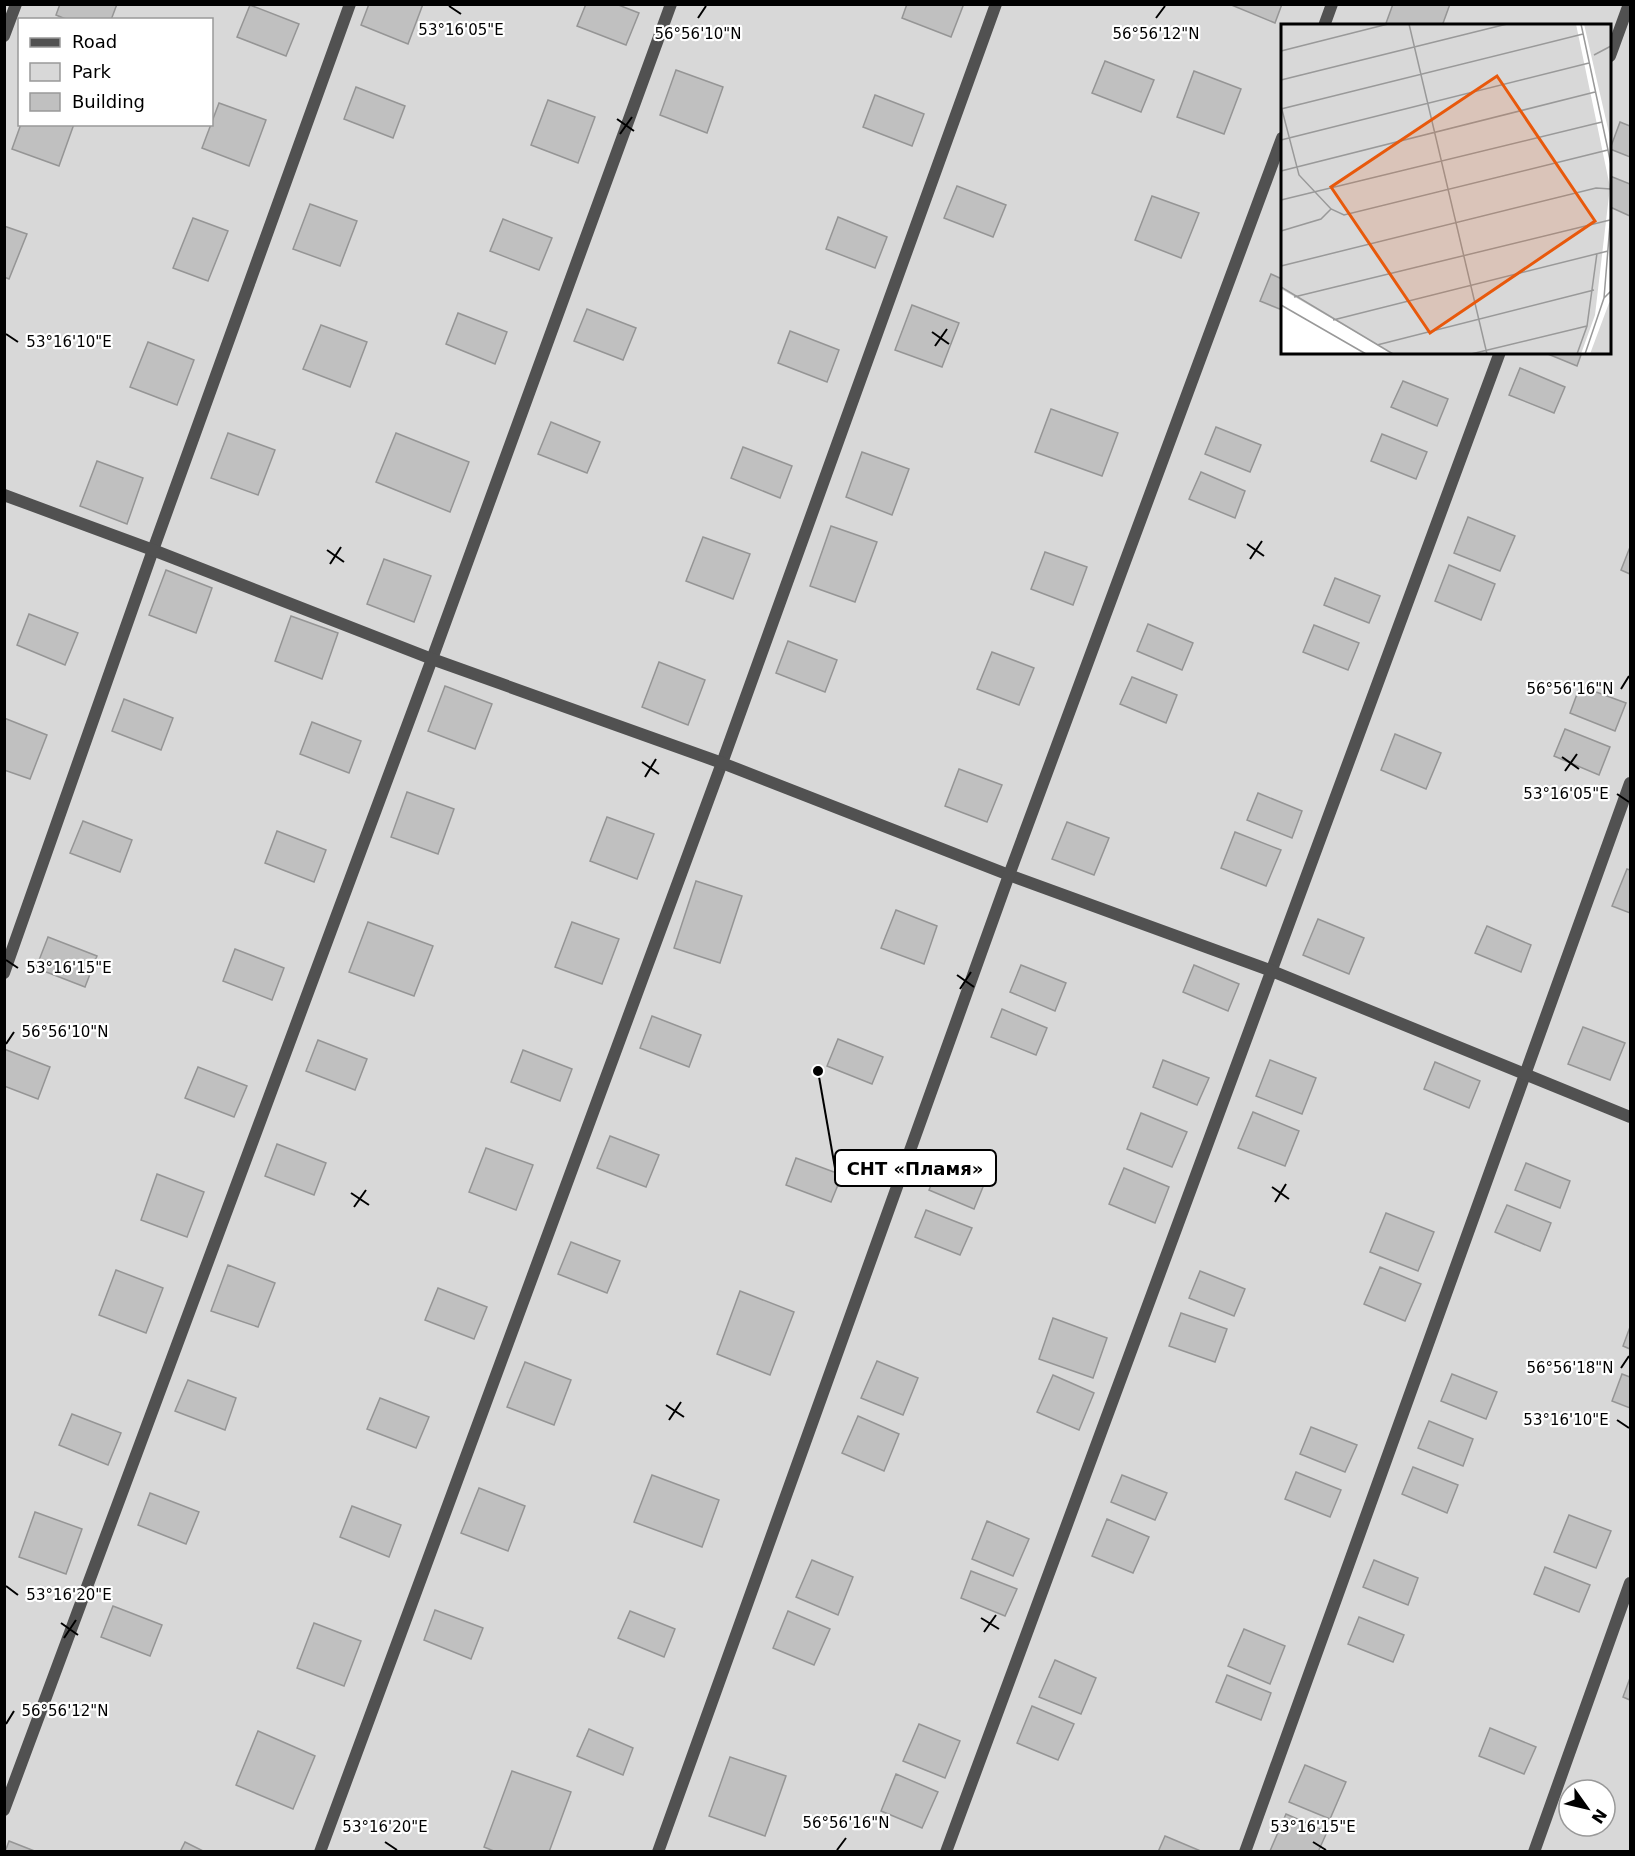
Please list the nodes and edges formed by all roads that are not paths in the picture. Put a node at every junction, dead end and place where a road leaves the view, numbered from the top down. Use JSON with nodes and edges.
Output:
{"nodes":[{"id":1,"x":16,"y":4,"type":"edge"},
{"id":2,"x":350,"y":4,"type":"edge"},
{"id":3,"x":671,"y":4,"type":"edge"},
{"id":4,"x":996,"y":4,"type":"edge"},
{"id":5,"x":1332,"y":4,"type":"edge"},
{"id":6,"x":1629,"y":4,"type":"edge"},
{"id":7,"x":1325,"y":24,"type":"edge"},
{"id":8,"x":4,"y":36,"type":"edge"},
{"id":9,"x":1611,"y":53,"type":"edge"},
{"id":10,"x":1281,"y":141,"type":"edge"},
{"id":11,"x":1499,"y":354,"type":"edge"},
{"id":12,"x":4,"y":495,"type":"edge"},
{"id":13,"x":153,"y":550,"type":"junction"},
{"id":14,"x":432,"y":659,"type":"junction"},
{"id":15,"x":722,"y":763,"type":"junction"},
{"id":16,"x":1630,"y":783,"type":"edge"},
{"id":17,"x":1009,"y":875,"type":"junction"},
{"id":18,"x":1272,"y":971,"type":"junction"},
{"id":19,"x":4,"y":973,"type":"edge"},
{"id":20,"x":1527,"y":1073,"type":"junction"},
{"id":21,"x":1630,"y":1117,"type":"edge"},
{"id":22,"x":1630,"y":1583,"type":"edge"},
{"id":23,"x":4,"y":1810,"type":"edge"},
{"id":24,"x":320,"y":1851,"type":"edge"},
{"id":25,"x":658,"y":1851,"type":"edge"},
{"id":26,"x":946,"y":1851,"type":"edge"},
{"id":27,"x":1245,"y":1851,"type":"edge"},
{"id":28,"x":1534,"y":1851,"type":"edge"}],
"edges":[{"from":1,"to":8,"type":"street"},
{"from":2,"to":13,"type":"street"},
{"from":3,"to":14,"type":"street"},
{"from":4,"to":15,"type":"street"},
{"from":5,"to":7,"type":"street"},
{"from":6,"to":9,"type":"street"},
{"from":10,"to":17,"type":"street"},
{"from":11,"to":18,"type":"street"},
{"from":12,"to":13,"type":"street"},
{"from":13,"to":14,"type":"street"},
{"from":13,"to":19,"type":"street"},
{"from":14,"to":15,"type":"street"},
{"from":14,"to":23,"type":"street"},
{"from":15,"to":17,"type":"street"},
{"from":15,"to":24,"type":"street"},
{"from":16,"to":20,"type":"street"},
{"from":17,"to":18,"type":"street"},
{"from":17,"to":25,"type":"street"},
{"from":18,"to":20,"type":"street"},
{"from":18,"to":26,"type":"street"},
{"from":20,"to":21,"type":"street"},
{"from":20,"to":27,"type":"street"},
{"from":22,"to":28,"type":"street"}]}
